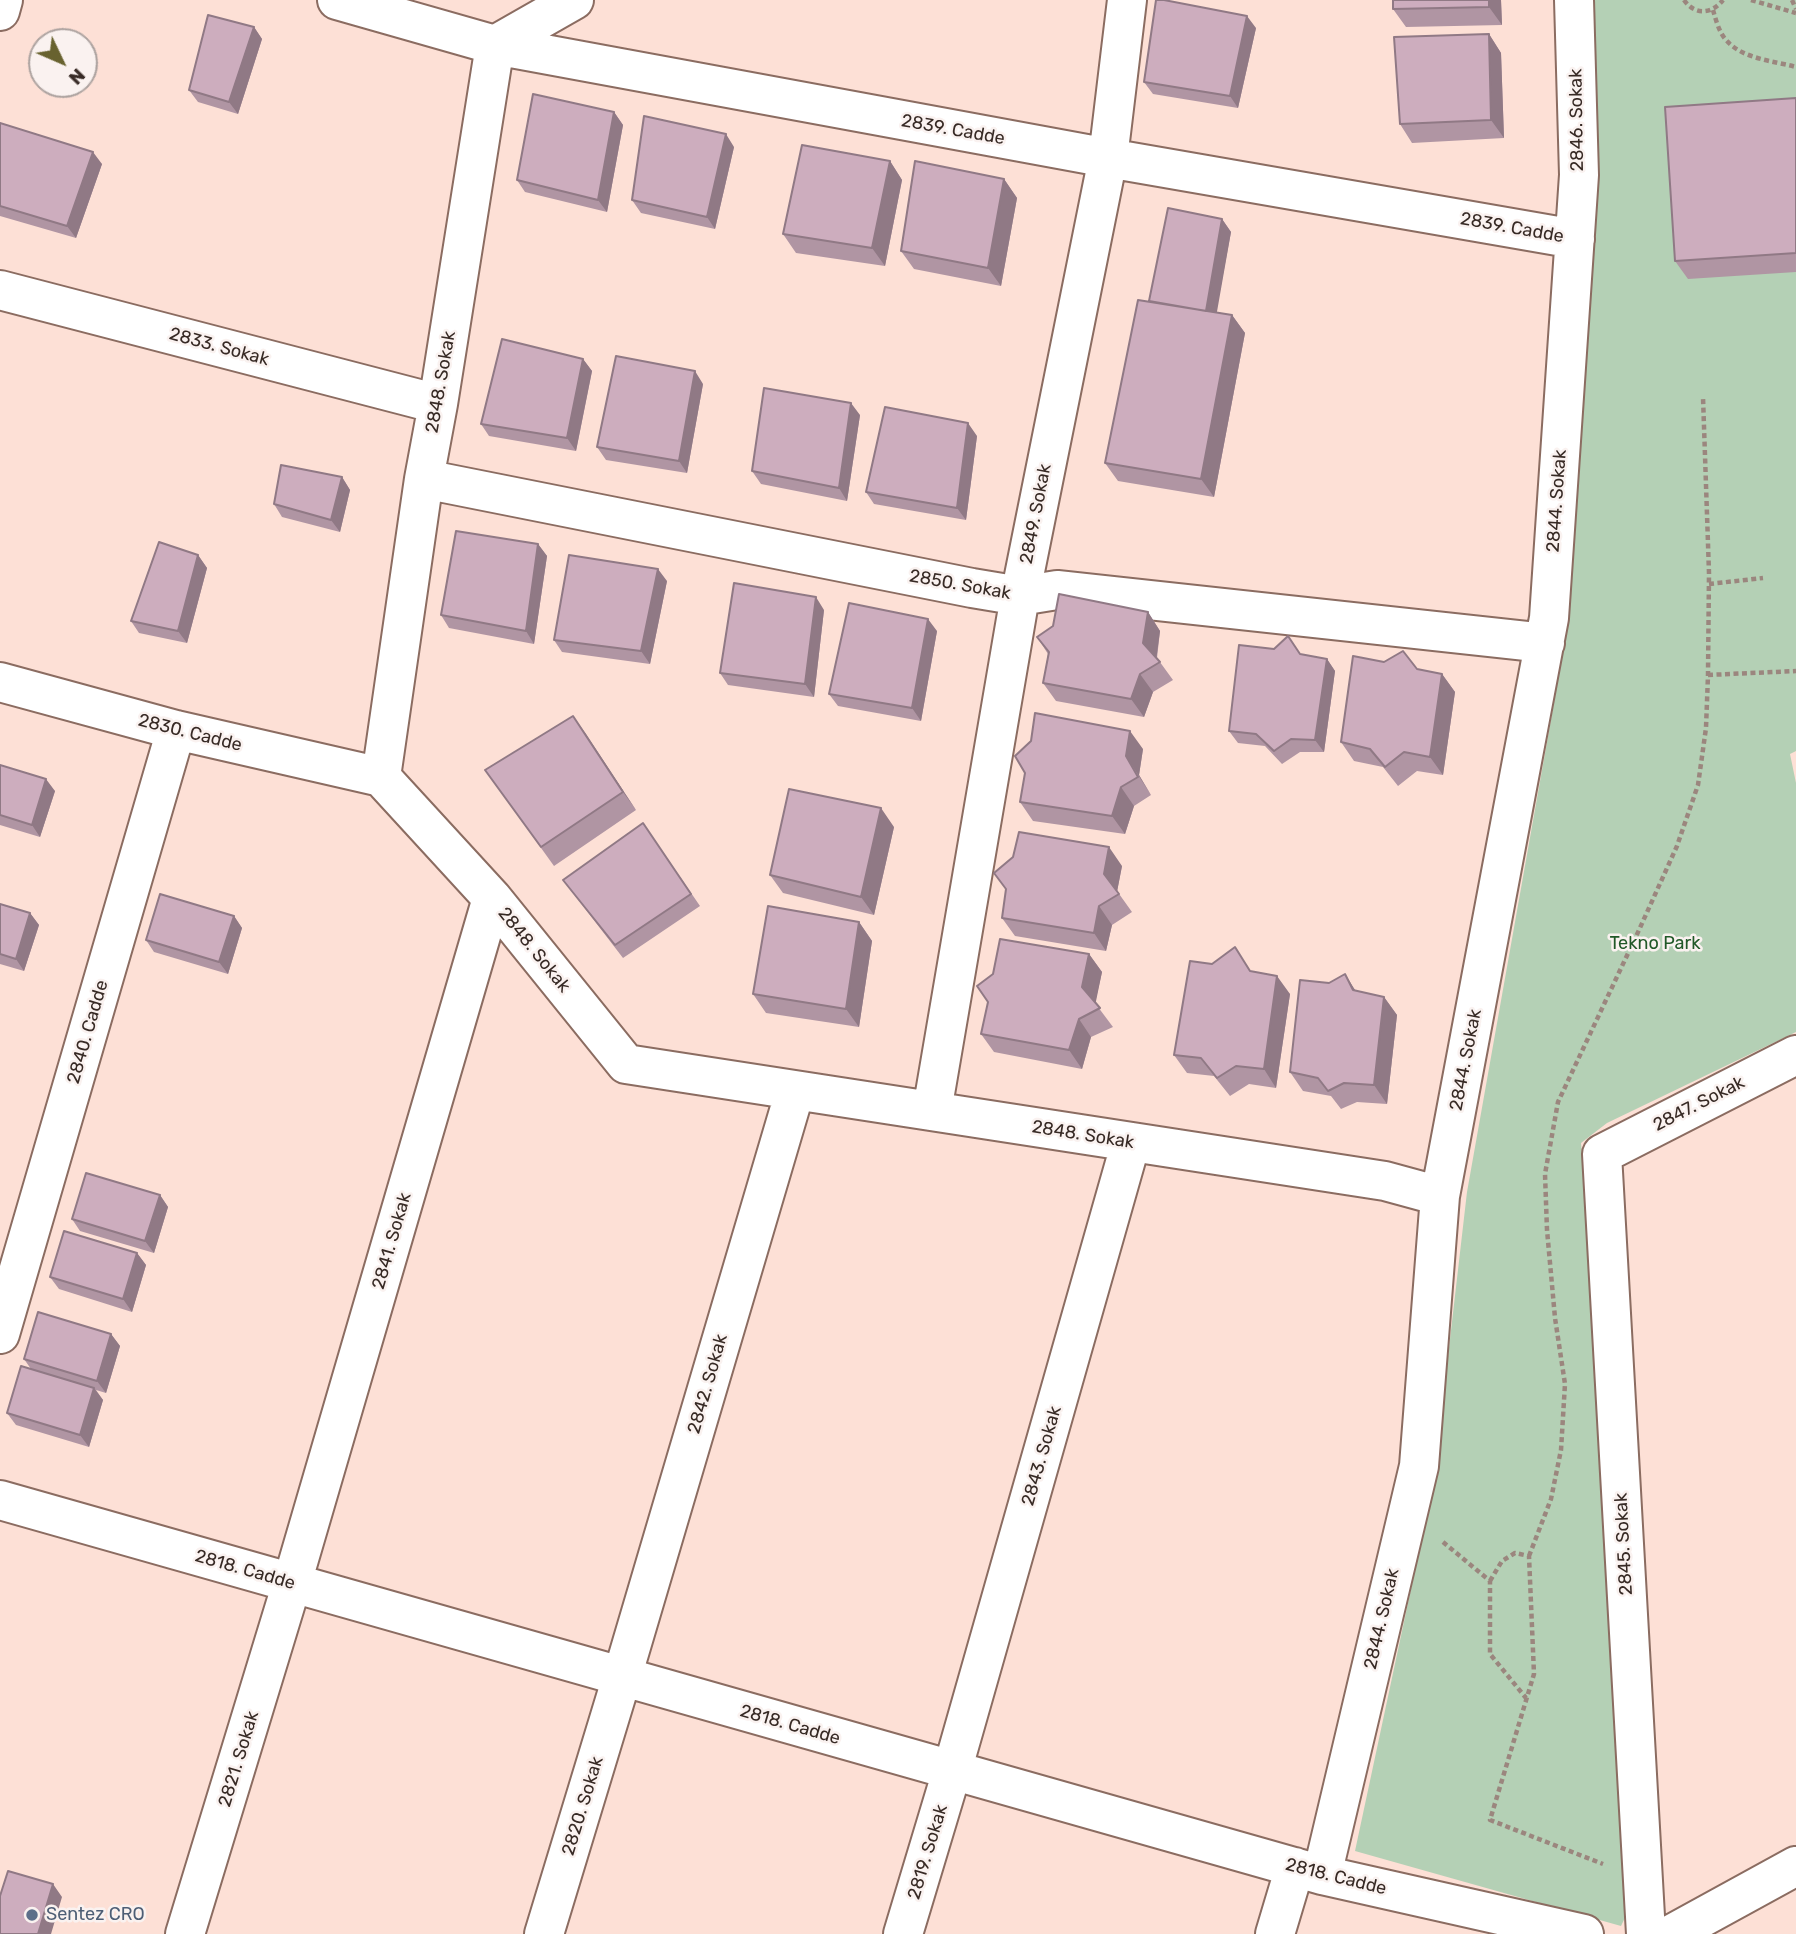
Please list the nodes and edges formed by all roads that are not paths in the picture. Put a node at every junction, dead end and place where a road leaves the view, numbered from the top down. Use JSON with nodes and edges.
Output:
{"nodes":[{"id":1,"x":3,"y":0,"type":"edge"},
{"id":2,"x":337,"y":0,"type":"edge"},
{"id":3,"x":574,"y":0,"type":"edge"},
{"id":4,"x":1127,"y":0,"type":"edge"},
{"id":5,"x":1574,"y":0,"type":"edge"},
{"id":6,"x":0,"y":11,"type":"edge"},
{"id":7,"x":495,"y":45,"type":"junction"},
{"id":8,"x":1108,"y":158,"type":"junction"},
{"id":9,"x":1575,"y":239,"type":"junction"},
{"id":10,"x":0,"y":290,"type":"edge"},
{"id":11,"x":438,"y":404,"type":"junction"},
{"id":12,"x":424,"y":479,"type":"junction"},
{"id":13,"x":1020,"y":596,"type":"junction"},
{"id":14,"x":1545,"y":643,"type":"junction"},
{"id":15,"x":0,"y":682,"type":"edge"},
{"id":16,"x":176,"y":730,"type":"junction"},
{"id":17,"x":382,"y":777,"type":"junction"},
{"id":18,"x":492,"y":898,"type":"junction"},
{"id":19,"x":1796,"y":1055,"type":"edge"},
{"id":20,"x":794,"y":1090,"type":"junction"},
{"id":21,"x":932,"y":1111,"type":"junction"},
{"id":22,"x":1131,"y":1142,"type":"junction"},
{"id":23,"x":1602,"y":1154,"type":"joint"},
{"id":24,"x":1440,"y":1196,"type":"junction"},
{"id":25,"x":0,"y":1334,"type":"edge"},
{"id":26,"x":0,"y":1500,"type":"edge"},
{"id":27,"x":292,"y":1583,"type":"junction"},
{"id":28,"x":622,"y":1677,"type":"junction"},
{"id":29,"x":953,"y":1771,"type":"junction"},
{"id":30,"x":1796,"y":1866,"type":"edge"},
{"id":31,"x":1308,"y":1871,"type":"junction"},
{"id":32,"x":185,"y":1934,"type":"edge"},
{"id":33,"x":544,"y":1934,"type":"edge"},
{"id":34,"x":903,"y":1934,"type":"edge"},
{"id":35,"x":1275,"y":1934,"type":"edge"},
{"id":36,"x":1584,"y":1934,"type":"edge"},
{"id":37,"x":1646,"y":1934,"type":"edge"},
{"id":38,"x":1672,"y":1934,"type":"edge"}],
"edges":[{"from":1,"to":6,"type":"street"},
{"from":2,"to":7,"type":"street","name":"2839. Cadde"},
{"from":3,"to":7,"type":"street"},
{"from":4,"to":8,"type":"street","name":"2849. Sokak"},
{"from":5,"to":9,"type":"street","name":"2846. Sokak"},
{"from":7,"to":8,"type":"street","name":"2839. Cadde"},
{"from":7,"to":11,"type":"street","name":"2848. Sokak"},
{"from":8,"to":9,"type":"street","name":"2839. Cadde"},
{"from":8,"to":13,"type":"street","name":"2849. Sokak"},
{"from":9,"to":14,"type":"street","name":"2844. Sokak"},
{"from":10,"to":11,"type":"street","name":"2833. Sokak"},
{"from":11,"to":12,"type":"street","name":"2848. Sokak"},
{"from":12,"to":13,"type":"street","name":"2850. Sokak"},
{"from":12,"to":17,"type":"street","name":"2848. Sokak"},
{"from":13,"to":14,"type":"street","name":"2850. Sokak"},
{"from":13,"to":21,"type":"street","name":"2849. Sokak"},
{"from":14,"to":24,"type":"street","name":"2844. Sokak"},
{"from":15,"to":16,"type":"street","name":"2830. Cadde"},
{"from":16,"to":17,"type":"street","name":"2830. Cadde"},
{"from":16,"to":25,"type":"street","name":"2840. Cadde"},
{"from":17,"to":18,"type":"street","name":"2848. Sokak"},
{"from":18,"to":20,"type":"street","name":"2848. Sokak"},
{"from":18,"to":27,"type":"street","name":"2841. Sokak"},
{"from":19,"to":23,"type":"street","name":"2847. Sokak"},
{"from":20,"to":21,"type":"street","name":"2848. Sokak"},
{"from":20,"to":28,"type":"street","name":"2842. Sokak"},
{"from":21,"to":22,"type":"street","name":"2848. Sokak"},
{"from":22,"to":24,"type":"street","name":"2848. Sokak"},
{"from":22,"to":29,"type":"street","name":"2843. Sokak"},
{"from":23,"to":37,"type":"street","name":"2845. Sokak"},
{"from":24,"to":31,"type":"street","name":"2844. Sokak"},
{"from":26,"to":27,"type":"street","name":"2818. Cadde"},
{"from":27,"to":28,"type":"street","name":"2818. Cadde"},
{"from":27,"to":32,"type":"street","name":"2821. Sokak"},
{"from":28,"to":29,"type":"street","name":"2818. Cadde"},
{"from":28,"to":33,"type":"street","name":"2820. Sokak"},
{"from":29,"to":31,"type":"street","name":"2818. Cadde"},
{"from":29,"to":34,"type":"street","name":"2819. Sokak"},
{"from":30,"to":38,"type":"street"},
{"from":31,"to":35,"type":"street","name":"2844. Sokak"},
{"from":31,"to":36,"type":"street","name":"2818. Cadde"}]}
